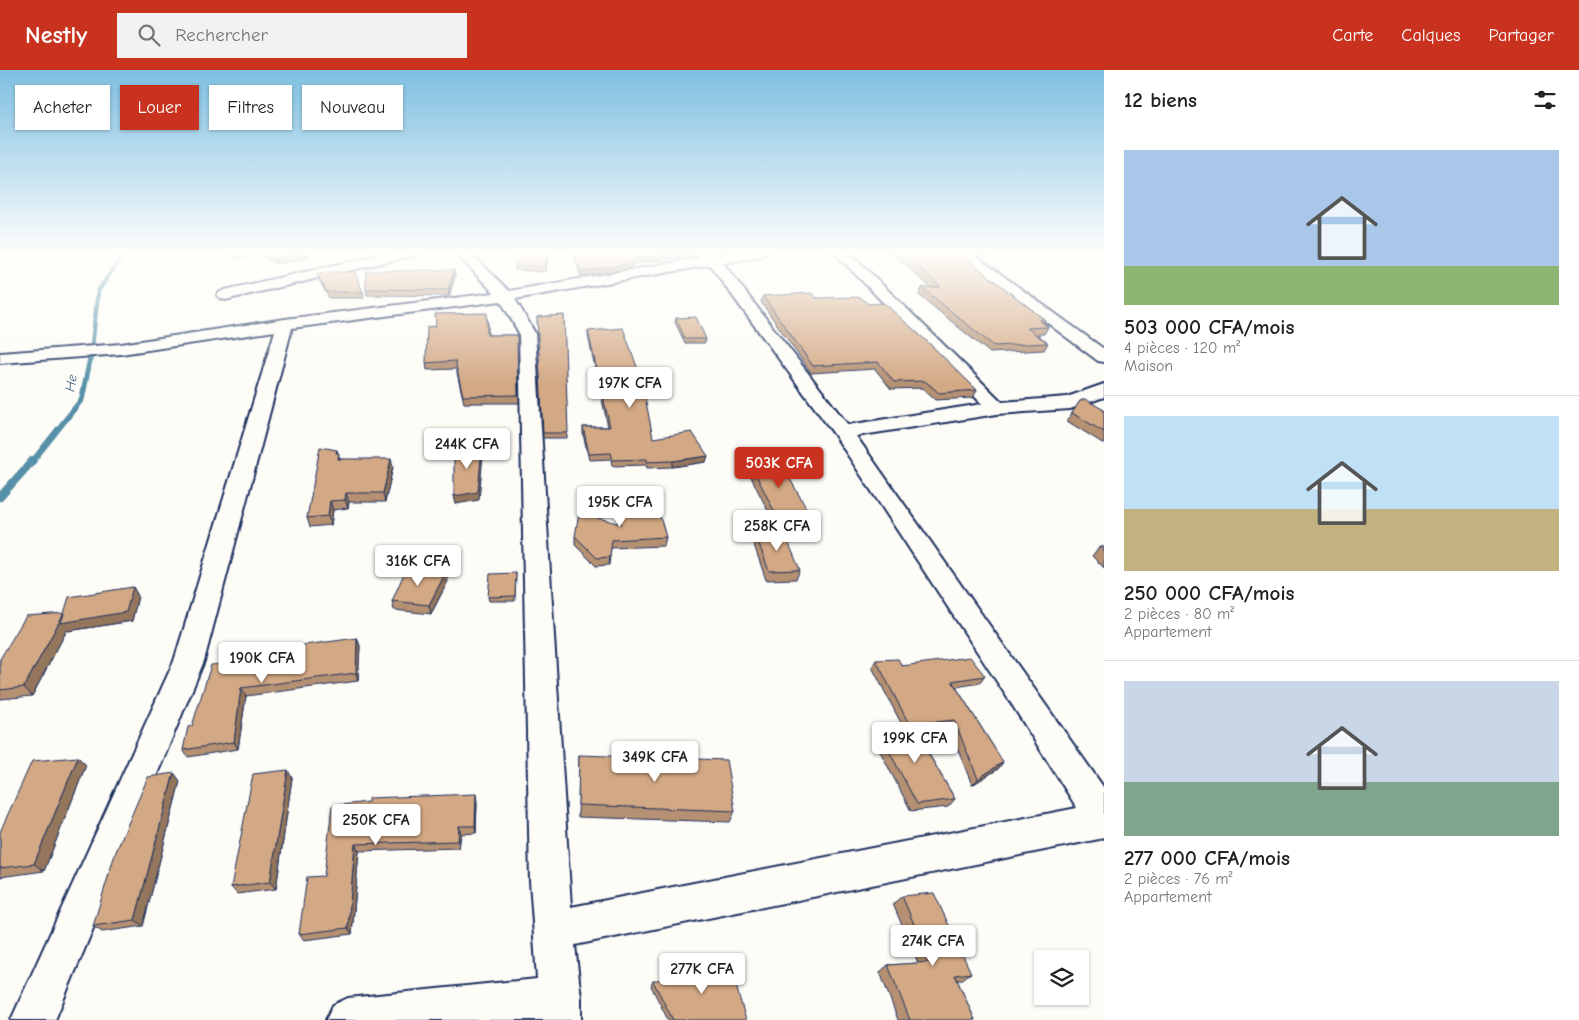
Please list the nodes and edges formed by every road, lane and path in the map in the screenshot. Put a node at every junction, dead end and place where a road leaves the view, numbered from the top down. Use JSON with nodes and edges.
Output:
{"nodes":[{"id":1,"x":503,"y":296,"type":"edge"},
{"id":2,"x":506,"y":296,"type":"edge"},
{"id":3,"x":737,"y":296,"type":"edge"},
{"id":4,"x":885,"y":296,"type":"edge"},
{"id":5,"x":1021,"y":296,"type":"edge"},
{"id":6,"x":286,"y":324,"type":"junction"},
{"id":7,"x":1104,"y":357,"type":"edge"},
{"id":8,"x":0,"y":358,"type":"edge"},
{"id":9,"x":1104,"y":390,"type":"edge"},
{"id":10,"x":997,"y":408,"type":"junction"},
{"id":11,"x":843,"y":432,"type":"junction"},
{"id":12,"x":1104,"y":819,"type":"edge"},
{"id":13,"x":553,"y":930,"type":"junction"},
{"id":14,"x":559,"y":1009,"type":"edge"},
{"id":15,"x":33,"y":1020,"type":"edge"},
{"id":16,"x":348,"y":1020,"type":"edge"}],
"edges":[{"from":1,"to":6,"type":"street"},
{"from":2,"to":13,"type":"street"},
{"from":3,"to":11,"type":"street"},
{"from":4,"to":10,"type":"street"},
{"from":5,"to":7,"type":"street"},
{"from":6,"to":8,"type":"street"},
{"from":6,"to":15,"type":"street"},
{"from":9,"to":10,"type":"street"},
{"from":10,"to":11,"type":"street"},
{"from":11,"to":12,"type":"street"},
{"from":12,"to":13,"type":"street"},
{"from":13,"to":14,"type":"street"},
{"from":14,"to":16,"type":"street"}]}
